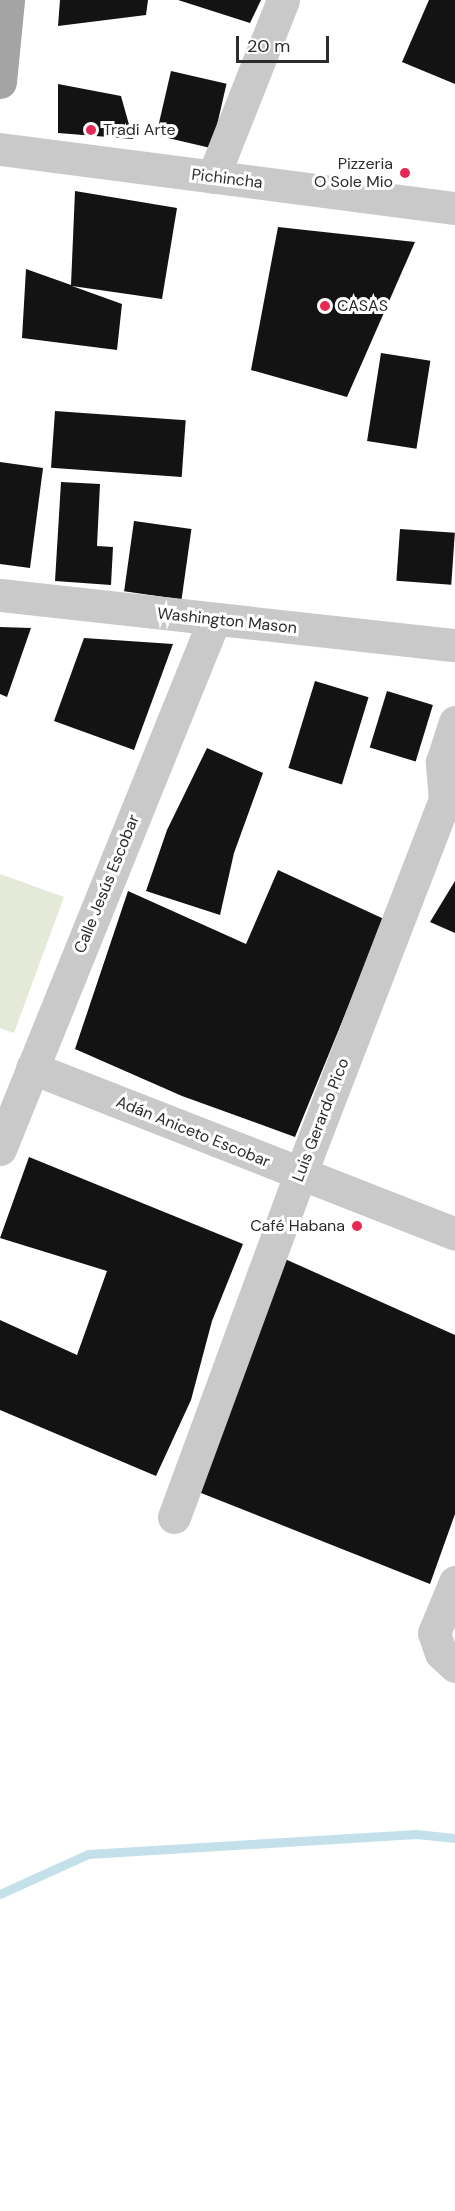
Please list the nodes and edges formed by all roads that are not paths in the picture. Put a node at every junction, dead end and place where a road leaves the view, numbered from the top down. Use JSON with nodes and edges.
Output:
{"nodes":[{"id":1,"x":8,"y":0,"type":"edge"},
{"id":2,"x":283,"y":0,"type":"edge"},
{"id":3,"x":0,"y":82,"type":"edge"},
{"id":4,"x":0,"y":149,"type":"edge"},
{"id":5,"x":213,"y":177,"type":"junction"},
{"id":6,"x":455,"y":208,"type":"edge"},
{"id":7,"x":0,"y":595,"type":"edge"},
{"id":8,"x":214,"y":620,"type":"junction"},
{"id":9,"x":455,"y":645,"type":"edge"},
{"id":10,"x":455,"y":722,"type":"edge"},
{"id":11,"x":32,"y":1068,"type":"junction"},
{"id":12,"x":0,"y":1149,"type":"edge"},
{"id":13,"x":300,"y":1175,"type":"junction"},
{"id":14,"x":455,"y":1234,"type":"edge"},
{"id":15,"x":174,"y":1517,"type":"dead end"},
{"id":16,"x":455,"y":1582,"type":"edge"},
{"id":17,"x":455,"y":1666,"type":"edge"}],
"edges":[{"from":1,"to":3,"type":"main road"},
{"from":2,"to":5,"type":"street"},
{"from":4,"to":5,"type":"street","name":"Pichincha"},
{"from":5,"to":6,"type":"street","name":"Pichincha"},
{"from":7,"to":8,"type":"street","name":"Washington Mason"},
{"from":8,"to":9,"type":"street","name":"Washington Mason"},
{"from":8,"to":11,"type":"street","name":"Calle Jesús Escobar"},
{"from":10,"to":13,"type":"street","name":"Luis Gerardo Pico"},
{"from":11,"to":12,"type":"street","name":"Calle Jesús Escobar"},
{"from":11,"to":13,"type":"street","name":"Adán Aniceto Escobar"},
{"from":13,"to":14,"type":"street","name":"Adán Aniceto Escobar"},
{"from":13,"to":15,"type":"street","name":"Luis Gerardo Pico"},
{"from":16,"to":17,"type":"street"}]}
